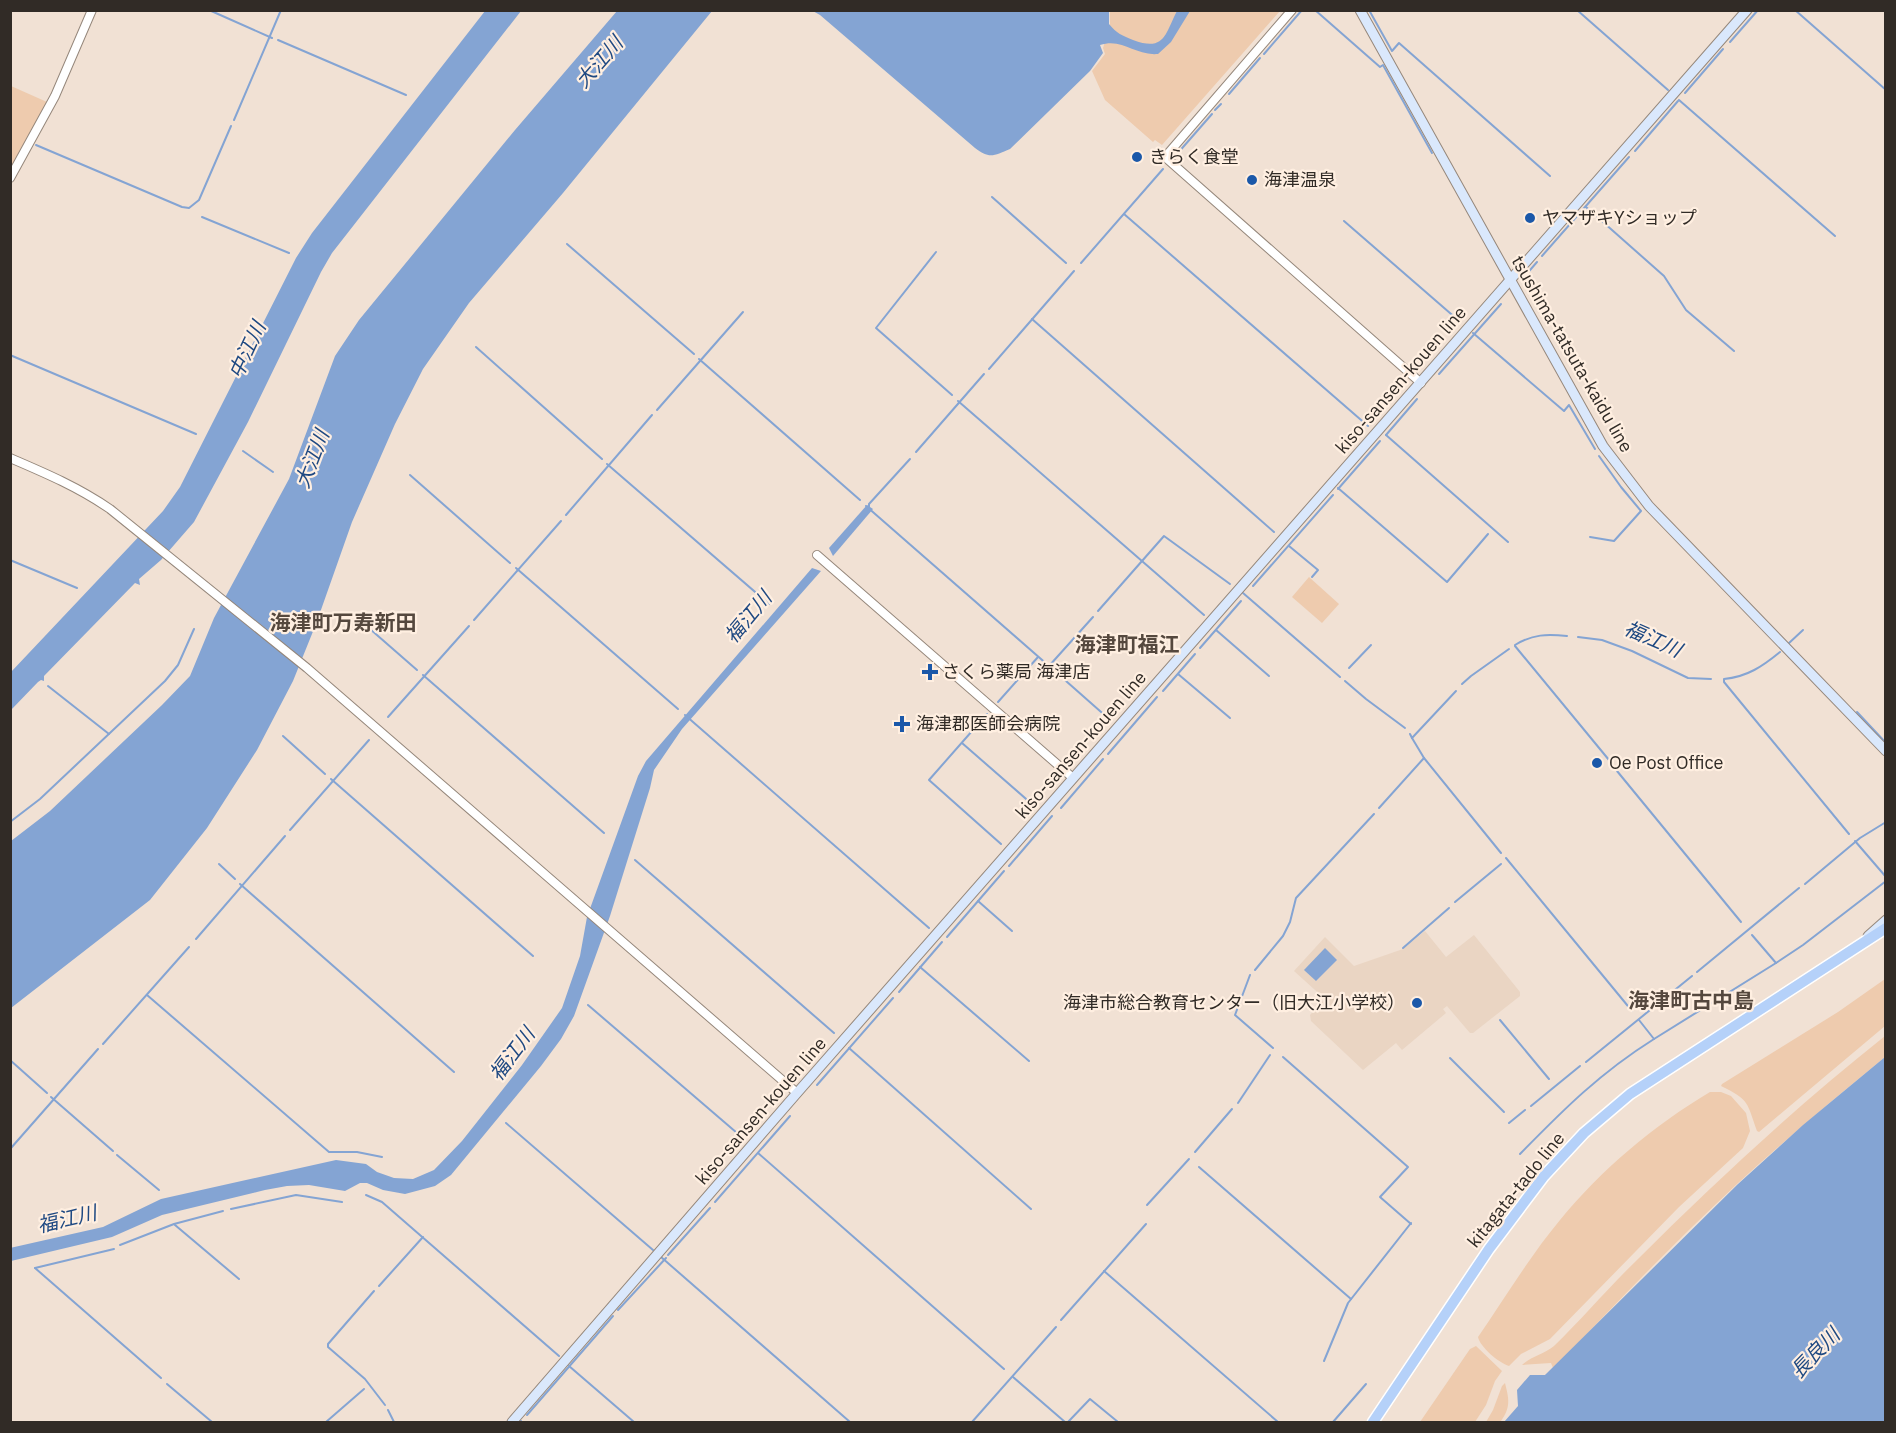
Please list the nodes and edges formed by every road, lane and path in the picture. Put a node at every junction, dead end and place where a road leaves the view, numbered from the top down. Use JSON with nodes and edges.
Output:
{"nodes":[{"id":1,"x":92,"y":10,"type":"edge"},
{"id":2,"x":1292,"y":10,"type":"edge"},
{"id":3,"x":1360,"y":10,"type":"edge"},
{"id":4,"x":1748,"y":10,"type":"edge"},
{"id":5,"x":10,"y":178,"type":"edge"},
{"id":6,"x":1510,"y":281,"type":"junction"},
{"id":7,"x":1421,"y":383,"type":"junction"},
{"id":8,"x":10,"y":458,"type":"edge"},
{"id":9,"x":817,"y":555,"type":"dead end"},
{"id":10,"x":1886,"y":751,"type":"edge"},
{"id":11,"x":1074,"y":778,"type":"junction"},
{"id":12,"x":1886,"y":920,"type":"edge"},
{"id":13,"x":1886,"y":928,"type":"edge"},
{"id":14,"x":1857,"y":948,"type":"junction"},
{"id":15,"x":797,"y":1093,"type":"junction"},
{"id":16,"x":512,"y":1422,"type":"edge"},
{"id":17,"x":1373,"y":1422,"type":"edge"}],
"edges":[{"from":1,"to":5,"type":"street"},
{"from":2,"to":7,"type":"street"},
{"from":3,"to":6,"type":"main road","name":"tsushima-tatsuta-kaidu line"},
{"from":4,"to":6,"type":"main road","name":"kiso-sansen-kouen line"},
{"from":6,"to":7,"type":"main road","name":"kiso-sansen-kouen line"},
{"from":6,"to":10,"type":"main road","name":"tsushima-tatsuta-kaidu line"},
{"from":7,"to":11,"type":"main road","name":"kiso-sansen-kouen line"},
{"from":8,"to":15,"type":"street"},
{"from":9,"to":11,"type":"street"},
{"from":11,"to":15,"type":"main road","name":"kiso-sansen-kouen line"},
{"from":12,"to":14,"type":"main road"},
{"from":13,"to":14,"type":"main road","name":"kitagata-tado line"},
{"from":14,"to":17,"type":"main road","name":"kitagata-tado line"},
{"from":15,"to":16,"type":"main road","name":"kiso-sansen-kouen line"}]}
